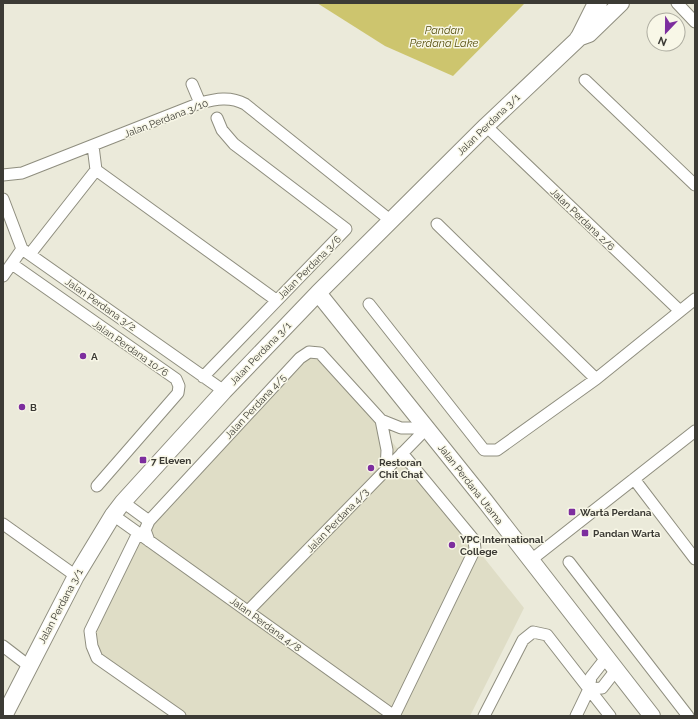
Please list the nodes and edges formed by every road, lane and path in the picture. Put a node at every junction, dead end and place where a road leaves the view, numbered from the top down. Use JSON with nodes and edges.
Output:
{"nodes":[{"id":1,"x":599,"y":3,"type":"edge"},
{"id":2,"x":608,"y":3,"type":"edge"},
{"id":3,"x":621,"y":3,"type":"edge"},
{"id":4,"x":677,"y":3,"type":"edge"},
{"id":5,"x":695,"y":22,"type":"edge"},
{"id":6,"x":581,"y":33,"type":"junction"},
{"id":7,"x":585,"y":80,"type":"dead end"},
{"id":8,"x":192,"y":84,"type":"dead end"},
{"id":9,"x":200,"y":103,"type":"junction"},
{"id":10,"x":217,"y":118,"type":"dead end"},
{"id":11,"x":486,"y":126,"type":"junction"},
{"id":12,"x":93,"y":146,"type":"junction"},
{"id":13,"x":96,"y":170,"type":"junction"},
{"id":14,"x":3,"y":176,"type":"edge"},
{"id":15,"x":695,"y":185,"type":"edge"},
{"id":16,"x":3,"y":199,"type":"edge"},
{"id":17,"x":390,"y":220,"type":"junction"},
{"id":18,"x":438,"y":224,"type":"dead end"},
{"id":19,"x":26,"y":252,"type":"junction"},
{"id":20,"x":12,"y":264,"type":"junction"},
{"id":21,"x":3,"y":276,"type":"edge"},
{"id":22,"x":318,"y":293,"type":"junction"},
{"id":23,"x":695,"y":299,"type":"edge"},
{"id":24,"x":276,"y":300,"type":"junction"},
{"id":25,"x":370,"y":304,"type":"dead end"},
{"id":26,"x":680,"y":311,"type":"junction"},
{"id":27,"x":203,"y":377,"type":"junction"},
{"id":28,"x":596,"y":379,"type":"junction"},
{"id":29,"x":224,"y":391,"type":"junction"},
{"id":30,"x":381,"y":420,"type":"junction"},
{"id":31,"x":427,"y":428,"type":"junction"},
{"id":32,"x":695,"y":431,"type":"edge"},
{"id":33,"x":402,"y":453,"type":"junction"},
{"id":34,"x":386,"y":470,"type":"junction"},
{"id":35,"x":634,"y":479,"type":"junction"},
{"id":36,"x":97,"y":486,"type":"dead end"},
{"id":37,"x":118,"y":508,"type":"junction"},
{"id":38,"x":149,"y":521,"type":"junction"},
{"id":39,"x":3,"y":524,"type":"edge"},
{"id":40,"x":138,"y":533,"type":"junction"},
{"id":41,"x":149,"y":540,"type":"junction"},
{"id":42,"x":695,"y":559,"type":"edge"},
{"id":43,"x":531,"y":560,"type":"junction"},
{"id":44,"x":570,"y":562,"type":"dead end"},
{"id":45,"x":76,"y":576,"type":"junction"},
{"id":46,"x":248,"y":611,"type":"junction"},
{"id":47,"x":3,"y":646,"type":"edge"},
{"id":48,"x":611,"y":664,"type":"junction"},
{"id":49,"x":29,"y":666,"type":"junction"},
{"id":50,"x":590,"y":689,"type":"junction"},
{"id":51,"x":4,"y":716,"type":"edge"},
{"id":52,"x":180,"y":716,"type":"edge"},
{"id":53,"x":394,"y":716,"type":"edge"},
{"id":54,"x":484,"y":716,"type":"edge"},
{"id":55,"x":576,"y":716,"type":"edge"},
{"id":56,"x":610,"y":716,"type":"edge"},
{"id":57,"x":652,"y":716,"type":"edge"},
{"id":58,"x":688,"y":716,"type":"edge"}],
"edges":[{"from":1,"to":6,"type":"street","name":"Jalan Perdana 3/1"},
{"from":2,"to":6,"type":"street","name":"Jalan Perdana 3/1"},
{"from":3,"to":6,"type":"street","name":"Jalan Perdana 3/1"},
{"from":4,"to":5,"type":"street"},
{"from":6,"to":11,"type":"street","name":"Jalan Perdana 3/1"},
{"from":7,"to":15,"type":"street"},
{"from":8,"to":9,"type":"street"},
{"from":9,"to":12,"type":"street","name":"Jalan Perdana 3/10"},
{"from":9,"to":17,"type":"street","name":"Jalan Perdana 3/10"},
{"from":10,"to":24,"type":"street","name":"Jalan Perdana 3/6"},
{"from":11,"to":17,"type":"street","name":"Jalan Perdana 3/1"},
{"from":11,"to":26,"type":"street","name":"Jalan Perdana 2/6"},
{"from":12,"to":13,"type":"street"},
{"from":12,"to":14,"type":"street","name":"Jalan Perdana 3/10"},
{"from":13,"to":19,"type":"street"},
{"from":13,"to":24,"type":"street"},
{"from":16,"to":19,"type":"street"},
{"from":17,"to":22,"type":"street","name":"Jalan Perdana 3/1"},
{"from":18,"to":28,"type":"street"},
{"from":19,"to":20,"type":"street"},
{"from":19,"to":27,"type":"street","name":"Jalan Perdana 3/2"},
{"from":20,"to":21,"type":"street"},
{"from":20,"to":36,"type":"street","name":"Jalan Perdana 10/6"},
{"from":22,"to":29,"type":"street","name":"Jalan Perdana 3/1"},
{"from":22,"to":31,"type":"street","name":"Jalan Perdana Utama"},
{"from":23,"to":26,"type":"street"},
{"from":24,"to":27,"type":"street","name":"Jalan Perdana 3/6"},
{"from":25,"to":28,"type":"street"},
{"from":26,"to":28,"type":"street"},
{"from":27,"to":29,"type":"street","name":"Jalan Perdana 3/2"},
{"from":29,"to":37,"type":"street","name":"Jalan Perdana 3/1"},
{"from":30,"to":31,"type":"street","name":"Jalan Perdana 4/5"},
{"from":30,"to":34,"type":"street"},
{"from":30,"to":38,"type":"street","name":"Jalan Perdana 4/5"},
{"from":31,"to":33,"type":"street","name":"Jalan Perdana 4/3"},
{"from":31,"to":43,"type":"street","name":"Jalan Perdana Utama"},
{"from":32,"to":35,"type":"street"},
{"from":33,"to":34,"type":"street","name":"Jalan Perdana 4/3"},
{"from":33,"to":53,"type":"street"},
{"from":34,"to":46,"type":"street","name":"Jalan Perdana 4/3"},
{"from":35,"to":42,"type":"street"},
{"from":35,"to":43,"type":"street"},
{"from":37,"to":38,"type":"street"},
{"from":37,"to":40,"type":"street","name":"Jalan Perdana 4/8"},
{"from":37,"to":45,"type":"street","name":"Jalan Perdana 3/1"},
{"from":38,"to":41,"type":"street"},
{"from":39,"to":45,"type":"street"},
{"from":40,"to":41,"type":"street","name":"Jalan Perdana 4/8"},
{"from":40,"to":52,"type":"street"},
{"from":41,"to":46,"type":"street","name":"Jalan Perdana 4/8"},
{"from":43,"to":48,"type":"street","name":"Jalan Perdana Utama"},
{"from":44,"to":58,"type":"street"},
{"from":45,"to":49,"type":"street","name":"Jalan Perdana 3/1"},
{"from":46,"to":53,"type":"street","name":"Jalan Perdana 4/8"},
{"from":47,"to":49,"type":"street"},
{"from":48,"to":50,"type":"street"},
{"from":48,"to":57,"type":"street","name":"Jalan Perdana Utama"},
{"from":49,"to":51,"type":"street","name":"Jalan Perdana 3/1"},
{"from":50,"to":54,"type":"street"},
{"from":50,"to":55,"type":"street"},
{"from":50,"to":56,"type":"street"}]}
